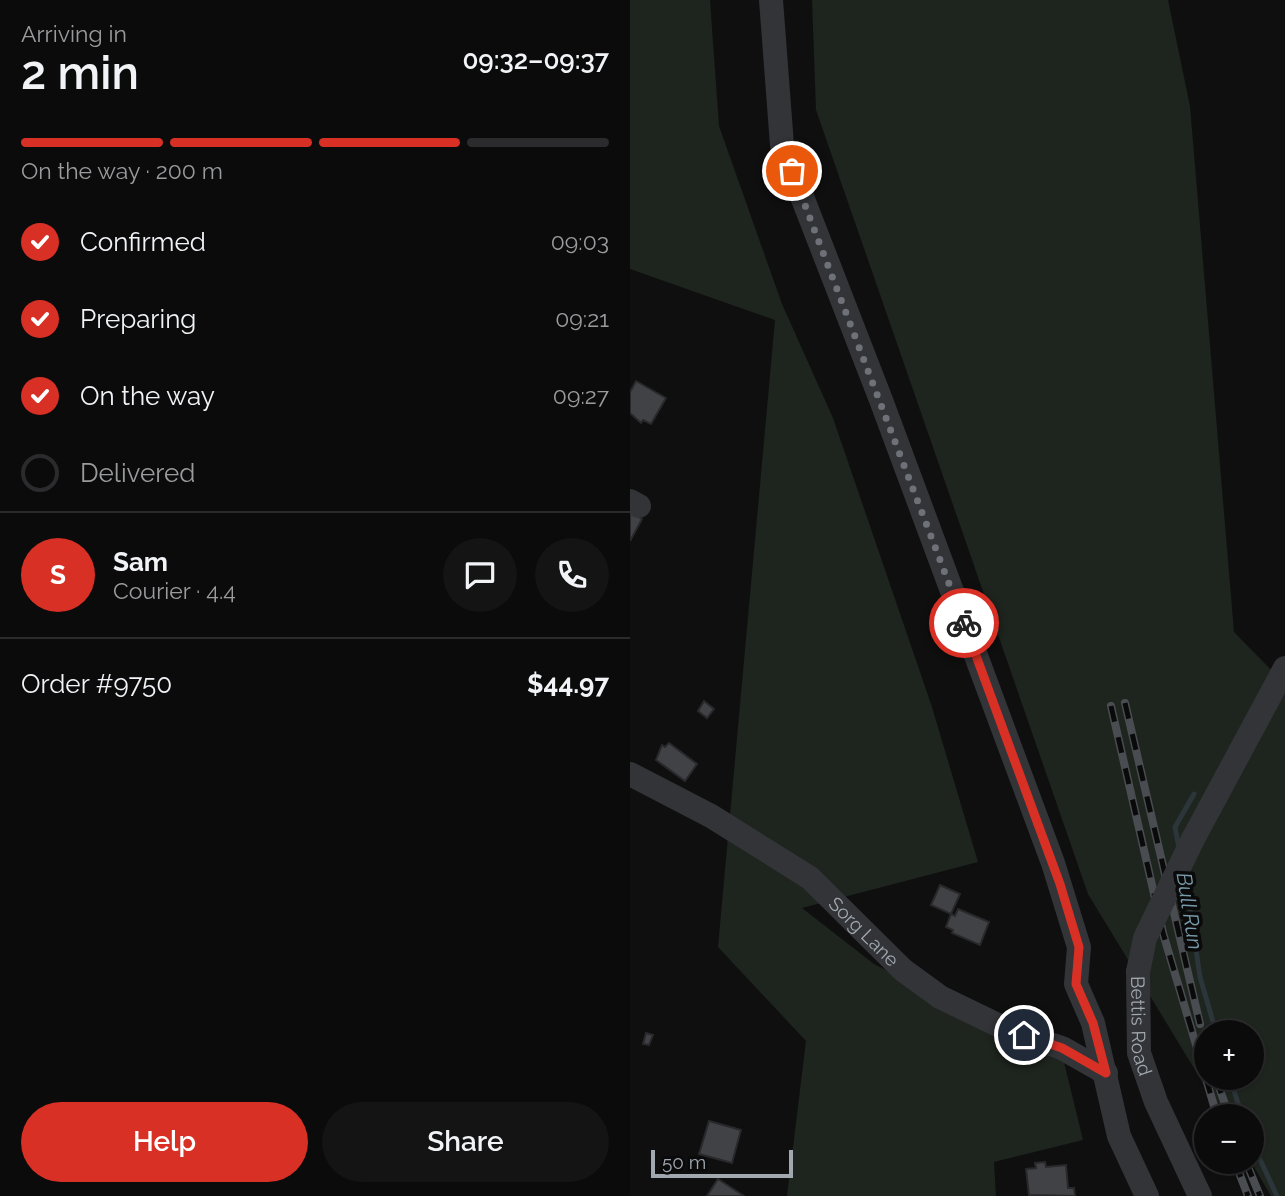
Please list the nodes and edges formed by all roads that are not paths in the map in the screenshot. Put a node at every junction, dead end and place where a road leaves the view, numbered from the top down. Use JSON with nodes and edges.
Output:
{"nodes":[{"id":1,"x":771,"y":0,"type":"edge"},
{"id":2,"x":1285,"y":668,"type":"edge"},
{"id":3,"x":630,"y":774,"type":"edge"},
{"id":4,"x":1106,"y":1073,"type":"junction"},
{"id":5,"x":1147,"y":1196,"type":"edge"},
{"id":6,"x":1200,"y":1196,"type":"edge"}],
"edges":[{"from":1,"to":4,"type":"street"},
{"from":2,"to":6,"type":"street","name":"Bettis Road","bridge":true},
{"from":3,"to":4,"type":"street","name":"Sorg Lane"},
{"from":4,"to":5,"type":"street"}]}
